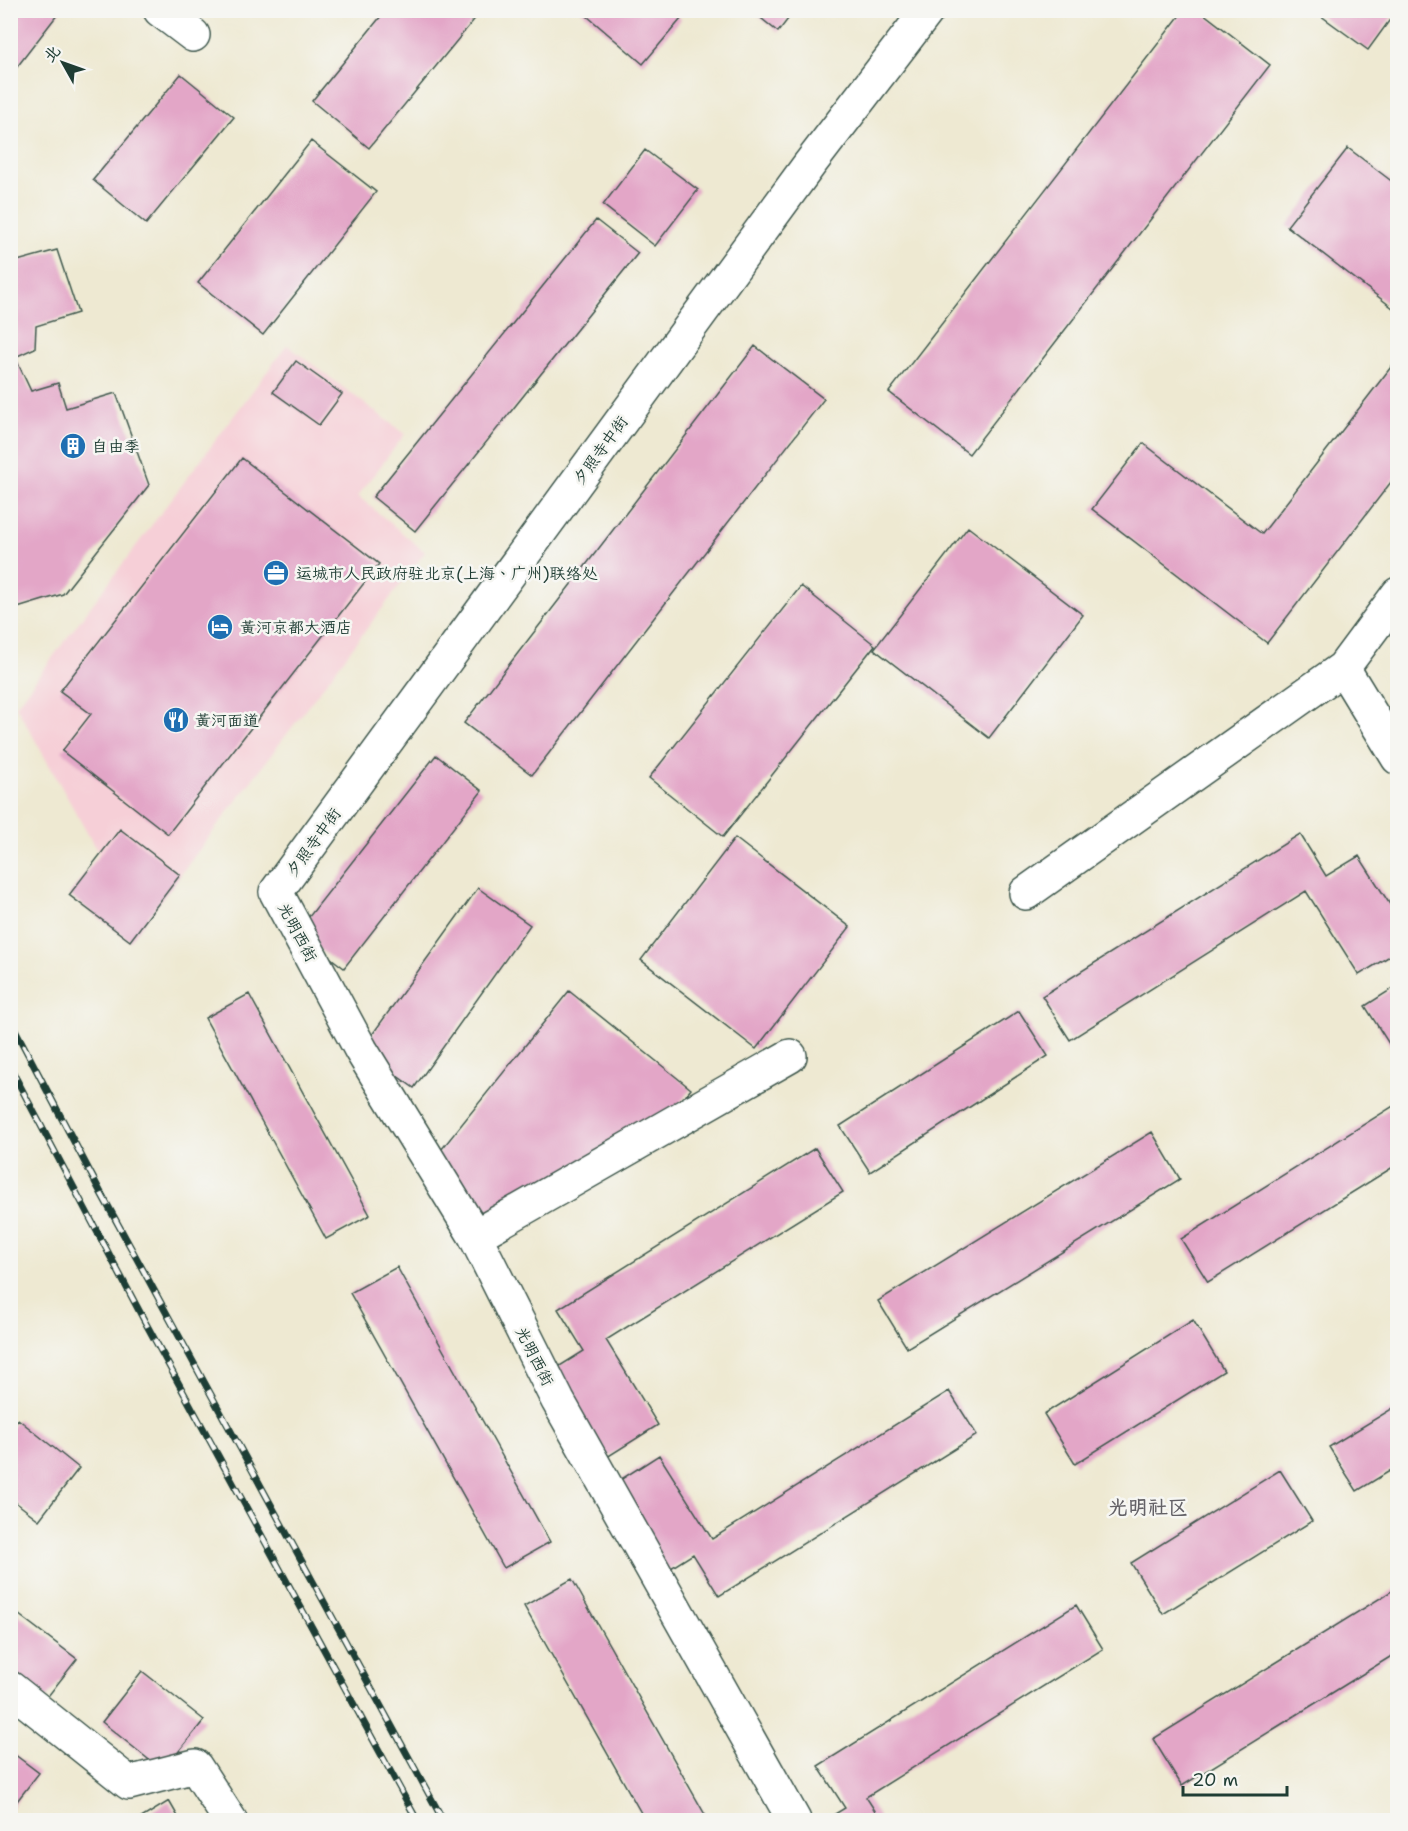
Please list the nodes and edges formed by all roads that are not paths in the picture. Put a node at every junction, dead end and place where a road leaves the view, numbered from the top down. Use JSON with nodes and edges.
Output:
{"nodes":[{"id":1,"x":160,"y":10,"type":"edge"},
{"id":2,"x":928,"y":10,"type":"edge"},
{"id":3,"x":193,"y":35,"type":"dead end"},
{"id":4,"x":1398,"y":594,"type":"edge"},
{"id":5,"x":1343,"y":668,"type":"junction"},
{"id":6,"x":1398,"y":758,"type":"edge"},
{"id":7,"x":276,"y":892,"type":"joint"},
{"id":8,"x":1026,"y":893,"type":"dead end"},
{"id":9,"x":790,"y":1056,"type":"dead end"},
{"id":10,"x":475,"y":1236,"type":"junction"},
{"id":11,"x":10,"y":1688,"type":"edge"},
{"id":12,"x":230,"y":1821,"type":"edge"},
{"id":13,"x":794,"y":1821,"type":"edge"}],
"edges":[{"from":1,"to":3,"type":"street"},
{"from":2,"to":7,"type":"street","name":"夕照寺中街"},
{"from":4,"to":5,"type":"street"},
{"from":5,"to":6,"type":"street"},
{"from":5,"to":8,"type":"street"},
{"from":7,"to":10,"type":"street","name":"光明西街"},
{"from":9,"to":10,"type":"street"},
{"from":10,"to":13,"type":"street","name":"光明西街"},
{"from":11,"to":12,"type":"street"}]}
